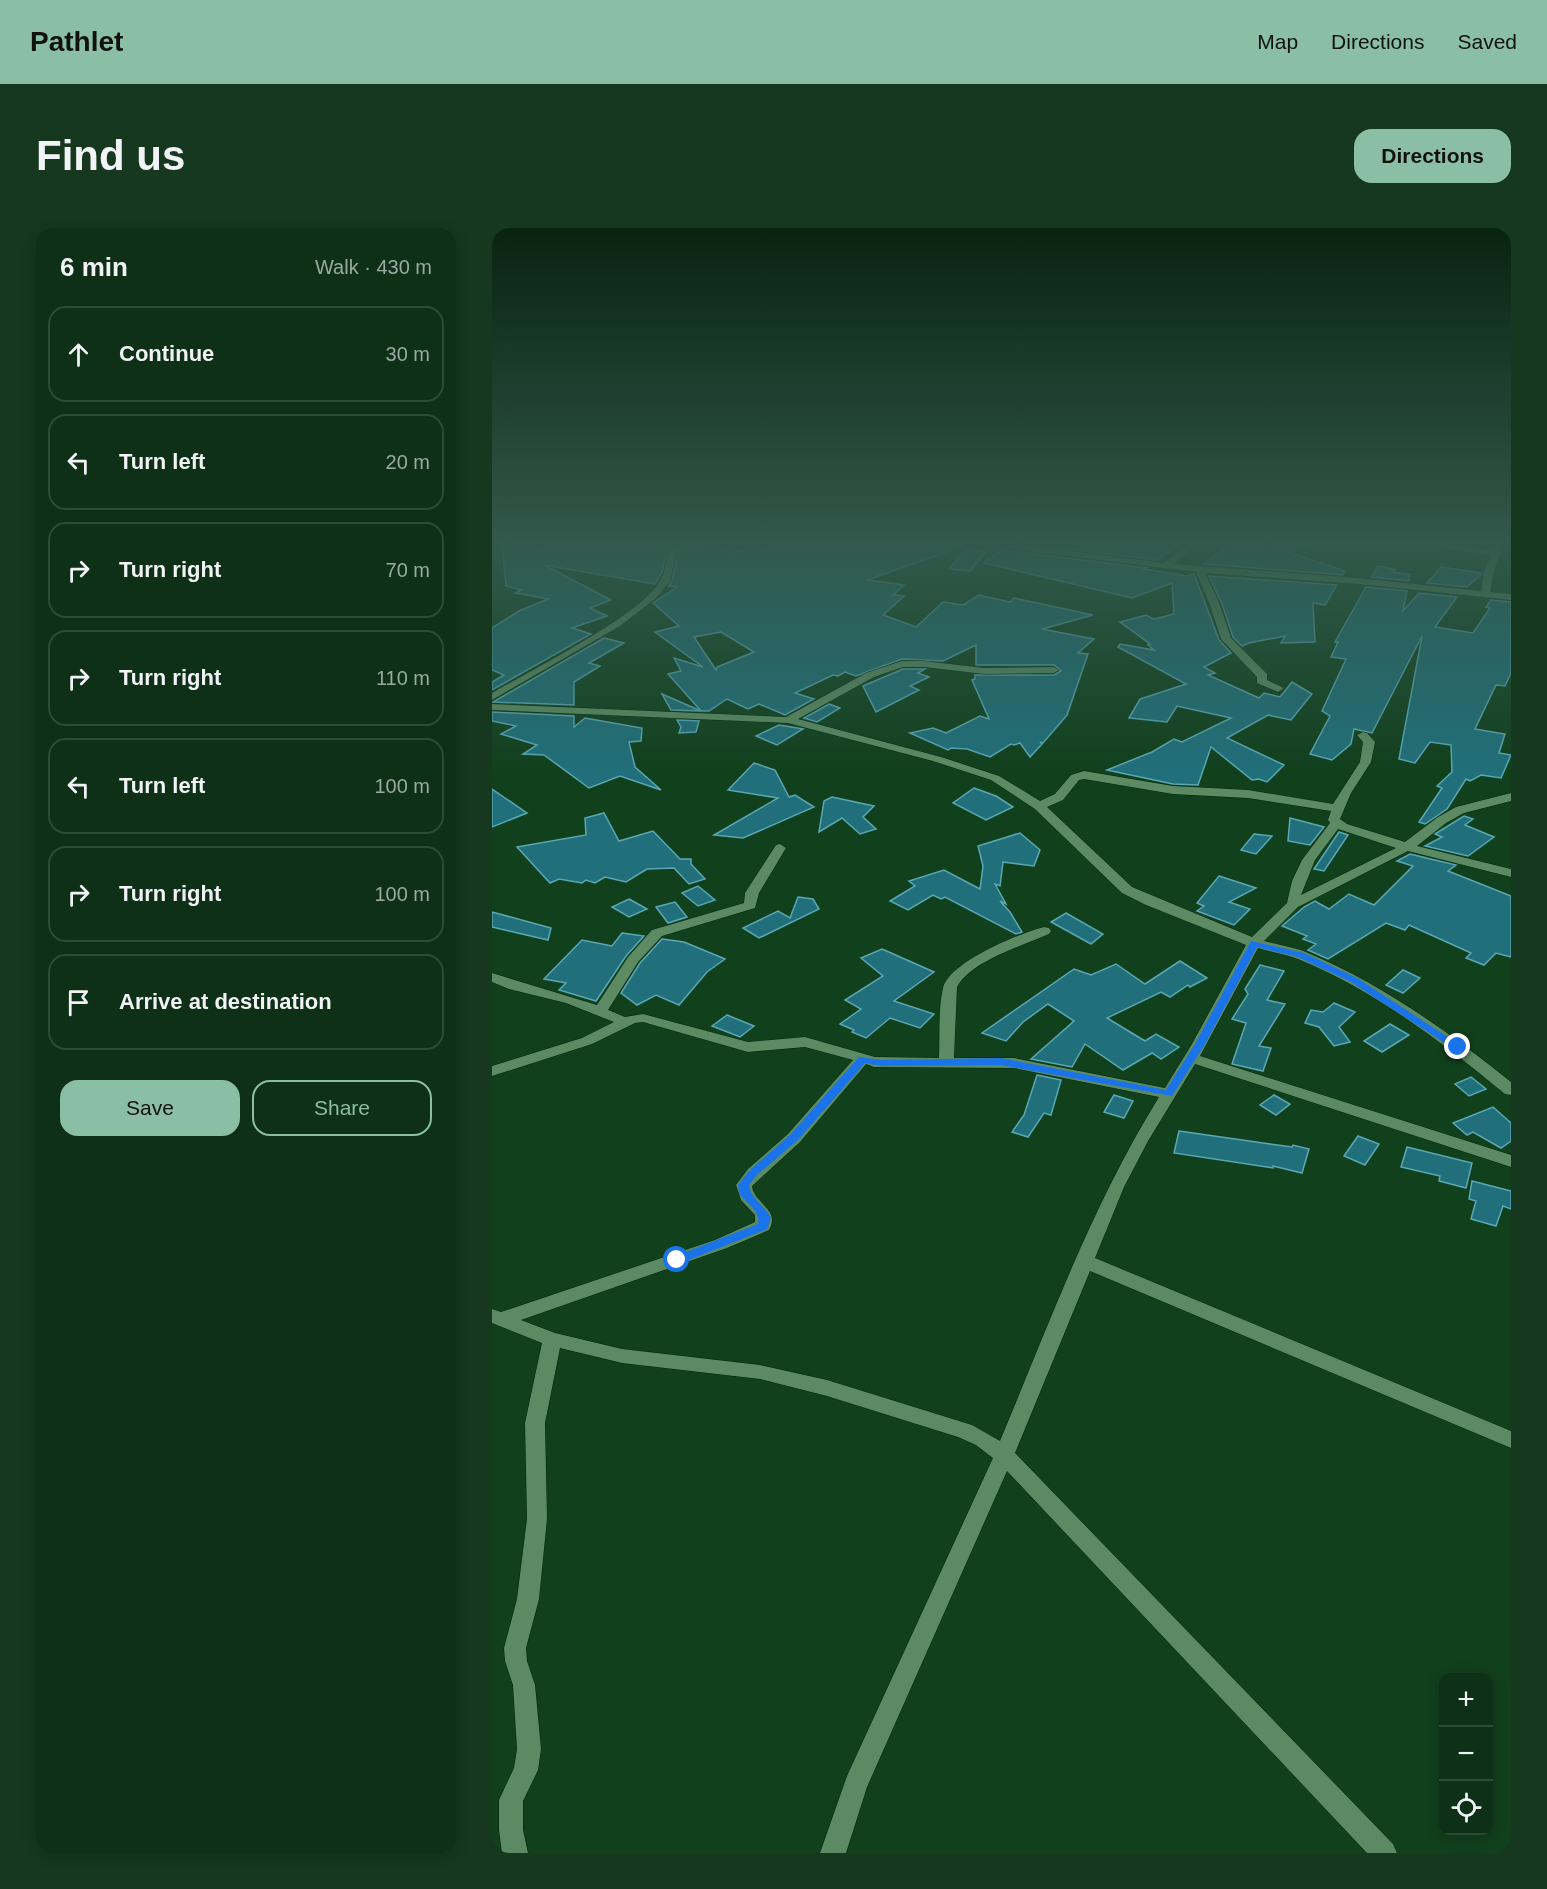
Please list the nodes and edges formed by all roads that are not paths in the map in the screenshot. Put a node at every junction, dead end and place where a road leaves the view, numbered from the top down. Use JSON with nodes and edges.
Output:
{"nodes":[{"id":1,"x":621,"y":621,"type":"edge"},
{"id":2,"x":1220,"y":621,"type":"edge"},
{"id":3,"x":1054,"y":670,"type":"dead end"},
{"id":4,"x":1278,"y":689,"type":"dead end"},
{"id":5,"x":492,"y":697,"type":"edge"},
{"id":6,"x":492,"y":707,"type":"edge"},
{"id":7,"x":788,"y":720,"type":"junction"},
{"id":8,"x":1363,"y":735,"type":"dead end"},
{"id":9,"x":1511,"y":797,"type":"edge"},
{"id":10,"x":1039,"y":806,"type":"junction"},
{"id":11,"x":1337,"y":808,"type":"junction"},
{"id":12,"x":1337,"y":823,"type":"junction"},
{"id":13,"x":1407,"y":847,"type":"junction"},
{"id":14,"x":780,"y":848,"type":"dead end"},
{"id":15,"x":1511,"y":873,"type":"edge"},
{"id":16,"x":1293,"y":904,"type":"junction"},
{"id":17,"x":1044,"y":931,"type":"dead end"},
{"id":18,"x":1254,"y":943,"type":"junction"},
{"id":19,"x":492,"y":977,"type":"edge"},
{"id":20,"x":600,"y":1011,"type":"junction"},
{"id":21,"x":626,"y":1022,"type":"junction"},
{"id":22,"x":1191,"y":1058,"type":"junction"},
{"id":23,"x":862,"y":1059,"type":"junction"},
{"id":24,"x":946,"y":1061,"type":"junction"},
{"id":25,"x":492,"y":1071,"type":"edge"},
{"id":26,"x":1511,"y":1090,"type":"edge"},
{"id":27,"x":1168,"y":1094,"type":"junction"},
{"id":28,"x":1511,"y":1161,"type":"edge"},
{"id":29,"x":1083,"y":1261,"type":"junction"},
{"id":30,"x":497,"y":1317,"type":"edge"},
{"id":31,"x":552,"y":1339,"type":"junction"},
{"id":32,"x":1511,"y":1440,"type":"edge"},
{"id":33,"x":1004,"y":1455,"type":"junction"},
{"id":34,"x":515,"y":1853,"type":"edge"},
{"id":35,"x":833,"y":1853,"type":"edge"},
{"id":36,"x":1384,"y":1853,"type":"edge"}],
"edges":[{"from":1,"to":5,"type":"street"},
{"from":2,"to":4,"type":"street"},
{"from":3,"to":7,"type":"street"},
{"from":6,"to":7,"type":"street"},
{"from":7,"to":10,"type":"street"},
{"from":8,"to":11,"type":"street"},
{"from":9,"to":13,"type":"street"},
{"from":10,"to":11,"type":"street"},
{"from":10,"to":18,"type":"street"},
{"from":11,"to":12,"type":"street"},
{"from":12,"to":13,"type":"street"},
{"from":12,"to":16,"type":"street"},
{"from":13,"to":15,"type":"street"},
{"from":13,"to":16,"type":"street"},
{"from":14,"to":20,"type":"street"},
{"from":16,"to":18,"type":"street"},
{"from":17,"to":24,"type":"street"},
{"from":18,"to":22,"type":"street"},
{"from":18,"to":26,"type":"street"},
{"from":19,"to":20,"type":"street"},
{"from":20,"to":21,"type":"street"},
{"from":21,"to":23,"type":"street"},
{"from":21,"to":25,"type":"street"},
{"from":22,"to":27,"type":"street"},
{"from":22,"to":28,"type":"street"},
{"from":23,"to":24,"type":"street"},
{"from":23,"to":30,"type":"street"},
{"from":24,"to":27,"type":"street"},
{"from":27,"to":29,"type":"street"},
{"from":29,"to":32,"type":"street"},
{"from":29,"to":33,"type":"street"},
{"from":30,"to":31,"type":"street"},
{"from":31,"to":33,"type":"street"},
{"from":31,"to":34,"type":"street"},
{"from":33,"to":35,"type":"street"},
{"from":33,"to":36,"type":"street"}]}
